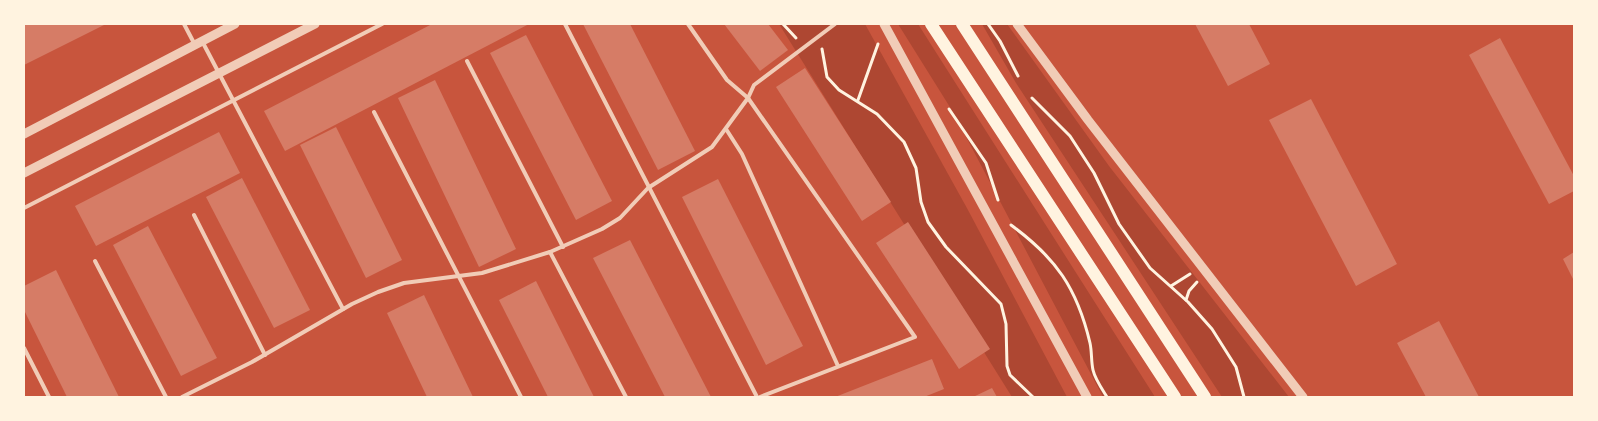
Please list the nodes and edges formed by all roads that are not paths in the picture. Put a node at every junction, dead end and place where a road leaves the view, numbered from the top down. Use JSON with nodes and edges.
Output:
{"nodes":[{"id":1,"x":184,"y":24,"type":"edge"},
{"id":2,"x":235,"y":24,"type":"edge"},
{"id":3,"x":315,"y":24,"type":"edge"},
{"id":4,"x":382,"y":24,"type":"edge"},
{"id":5,"x":565,"y":24,"type":"edge"},
{"id":6,"x":688,"y":24,"type":"edge"},
{"id":7,"x":835,"y":24,"type":"edge"},
{"id":8,"x":884,"y":24,"type":"edge"},
{"id":9,"x":931,"y":24,"type":"edge"},
{"id":10,"x":962,"y":24,"type":"edge"},
{"id":11,"x":1017,"y":24,"type":"edge"},
{"id":12,"x":198,"y":43,"type":"junction"},
{"id":13,"x":467,"y":61,"type":"dead end"},
{"id":14,"x":219,"y":73,"type":"junction"},
{"id":15,"x":748,"y":98,"type":"junction"},
{"id":16,"x":233,"y":99,"type":"junction"},
{"id":17,"x":374,"y":112,"type":"dead end"},
{"id":18,"x":726,"y":130,"type":"junction"},
{"id":19,"x":24,"y":134,"type":"edge"},
{"id":20,"x":24,"y":173,"type":"edge"},
{"id":21,"x":648,"y":188,"type":"junction"},
{"id":22,"x":24,"y":208,"type":"edge"},
{"id":23,"x":194,"y":215,"type":"dead end"},
{"id":24,"x":563,"y":247,"type":"junction"},
{"id":25,"x":550,"y":252,"type":"junction"},
{"id":26,"x":95,"y":261,"type":"dead end"},
{"id":27,"x":459,"y":277,"type":"junction"},
{"id":28,"x":343,"y":309,"type":"junction"},
{"id":29,"x":24,"y":348,"type":"edge"},
{"id":30,"x":265,"y":355,"type":"junction"},
{"id":31,"x":838,"y":366,"type":"junction"},
{"id":32,"x":49,"y":397,"type":"edge"},
{"id":33,"x":166,"y":397,"type":"edge"},
{"id":34,"x":182,"y":397,"type":"edge"},
{"id":35,"x":521,"y":397,"type":"edge"},
{"id":36,"x":626,"y":397,"type":"edge"},
{"id":37,"x":758,"y":397,"type":"edge"},
{"id":38,"x":1087,"y":397,"type":"edge"},
{"id":39,"x":1175,"y":397,"type":"edge"},
{"id":40,"x":1205,"y":397,"type":"edge"},
{"id":41,"x":1303,"y":397,"type":"edge"}],
"edges":[{"from":1,"to":12,"type":"lane"},
{"from":2,"to":12,"type":"street"},
{"from":3,"to":14,"type":"street"},
{"from":4,"to":16,"type":"lane"},
{"from":5,"to":21,"type":"lane"},
{"from":6,"to":15,"type":"lane"},
{"from":7,"to":15,"type":"lane"},
{"from":8,"to":38,"type":"street"},
{"from":9,"to":39,"type":"main road"},
{"from":10,"to":40,"type":"main road"},
{"from":11,"to":41,"type":"street"},
{"from":12,"to":14,"type":"lane"},
{"from":12,"to":19,"type":"street"},
{"from":13,"to":24,"type":"lane"},
{"from":14,"to":16,"type":"lane"},
{"from":14,"to":20,"type":"street"},
{"from":15,"to":18,"type":"lane"},
{"from":15,"to":31,"type":"lane"},
{"from":16,"to":22,"type":"lane"},
{"from":16,"to":28,"type":"lane"},
{"from":17,"to":27,"type":"lane"},
{"from":18,"to":21,"type":"lane"},
{"from":18,"to":31,"type":"lane"},
{"from":21,"to":24,"type":"lane"},
{"from":21,"to":37,"type":"lane"},
{"from":23,"to":30,"type":"lane"},
{"from":24,"to":25,"type":"lane"},
{"from":25,"to":27,"type":"lane"},
{"from":25,"to":36,"type":"lane"},
{"from":26,"to":33,"type":"lane"},
{"from":27,"to":28,"type":"lane"},
{"from":27,"to":35,"type":"lane"},
{"from":28,"to":30,"type":"lane"},
{"from":29,"to":32,"type":"lane"},
{"from":30,"to":34,"type":"lane"},
{"from":31,"to":37,"type":"lane"}]}
